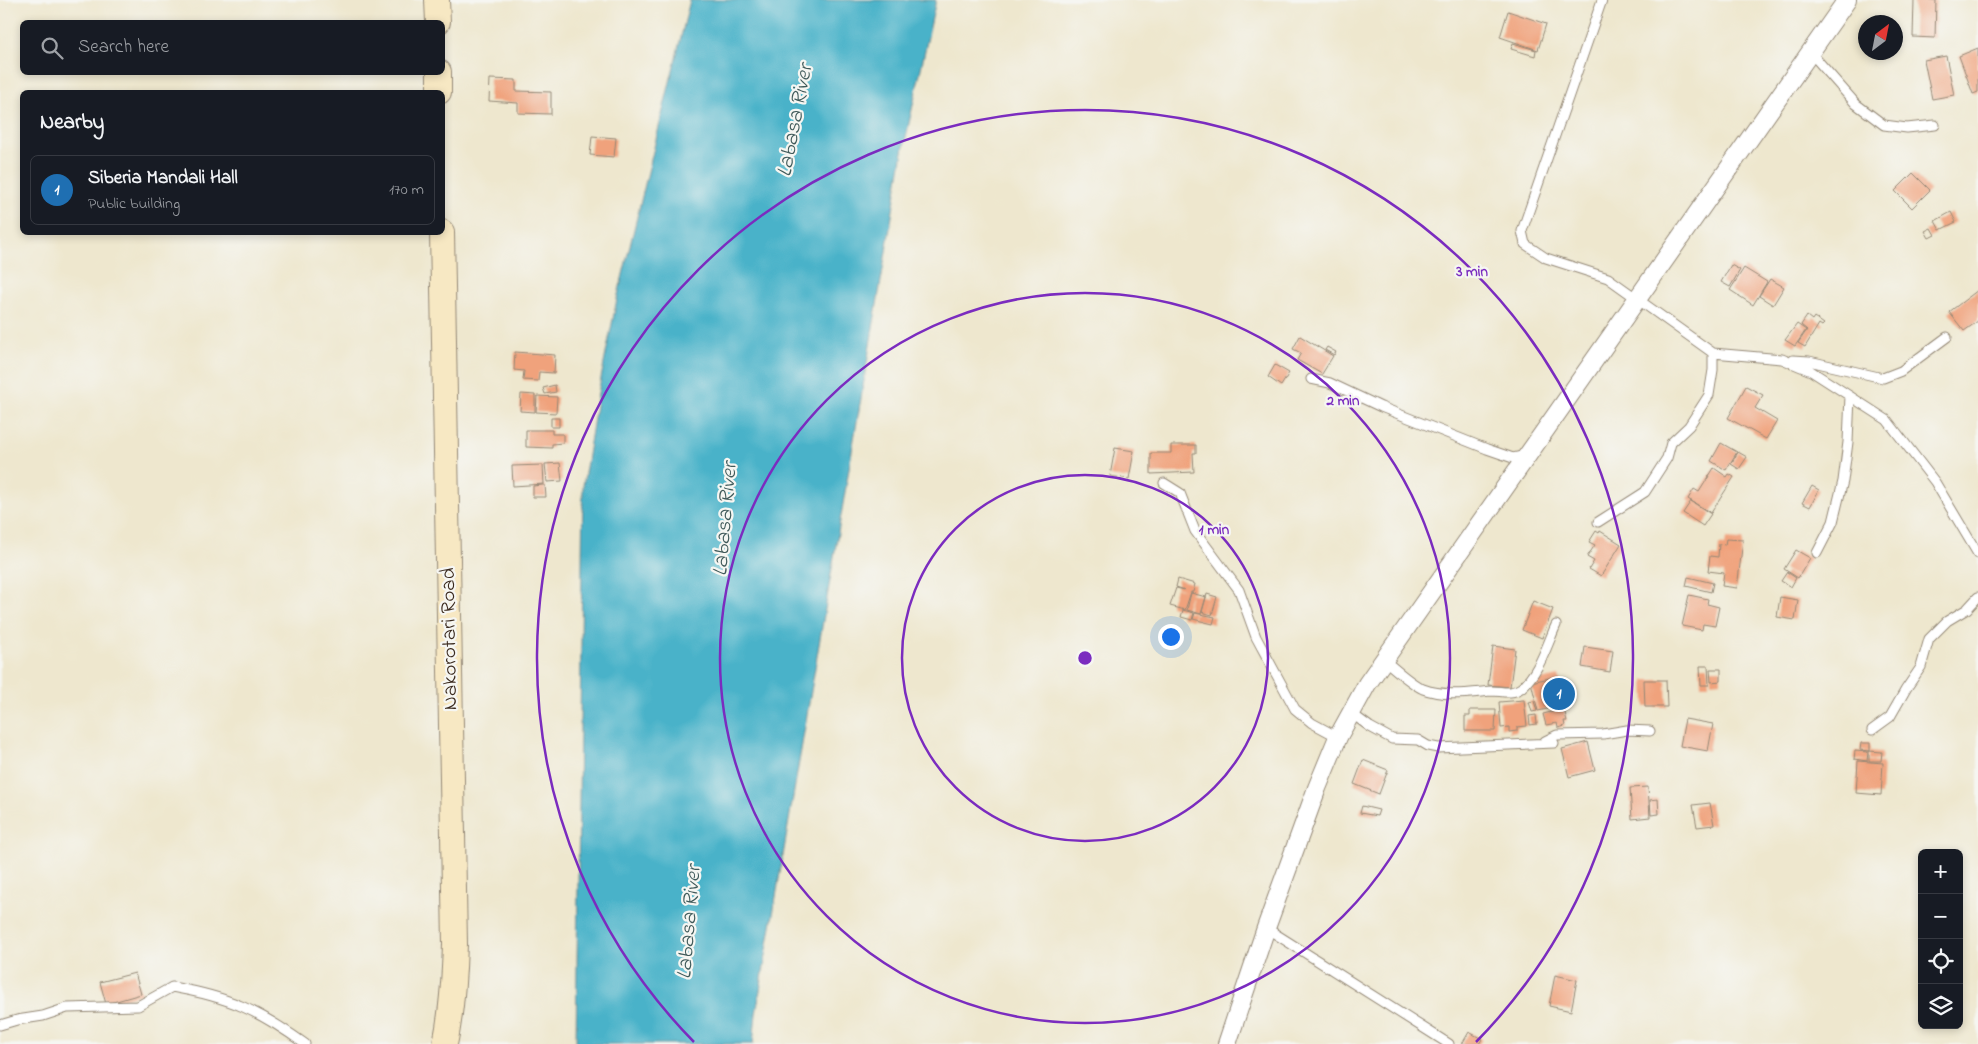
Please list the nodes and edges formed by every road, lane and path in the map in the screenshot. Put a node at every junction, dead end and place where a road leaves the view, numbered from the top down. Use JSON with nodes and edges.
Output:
{"nodes":[{"id":1,"x":437,"y":0,"type":"edge"},
{"id":2,"x":1602,"y":0,"type":"edge"},
{"id":3,"x":1847,"y":0,"type":"edge"},
{"id":4,"x":438,"y":20,"type":"edge"},
{"id":5,"x":1811,"y":53,"type":"junction"},
{"id":6,"x":438,"y":75,"type":"edge"},
{"id":7,"x":439,"y":90,"type":"edge"},
{"id":8,"x":1935,"y":125,"type":"dead end"},
{"id":9,"x":442,"y":235,"type":"edge"},
{"id":10,"x":1636,"y":299,"type":"junction"},
{"id":11,"x":1947,"y":337,"type":"dead end"},
{"id":12,"x":1713,"y":353,"type":"junction"},
{"id":13,"x":1782,"y":359,"type":"junction"},
{"id":14,"x":1311,"y":379,"type":"dead end"},
{"id":15,"x":1850,"y":396,"type":"junction"},
{"id":16,"x":1527,"y":455,"type":"junction"},
{"id":17,"x":1164,"y":483,"type":"dead end"},
{"id":18,"x":1598,"y":522,"type":"dead end"},
{"id":19,"x":1817,"y":553,"type":"dead end"},
{"id":20,"x":1978,"y":554,"type":"edge"},
{"id":21,"x":1978,"y":598,"type":"edge"},
{"id":22,"x":1556,"y":625,"type":"dead end"},
{"id":23,"x":1384,"y":660,"type":"junction"},
{"id":24,"x":1350,"y":713,"type":"junction"},
{"id":25,"x":1872,"y":730,"type":"dead end"},
{"id":26,"x":1650,"y":731,"type":"dead end"},
{"id":27,"x":1338,"y":737,"type":"junction"},
{"id":28,"x":1542,"y":742,"type":"junction"},
{"id":29,"x":1554,"y":743,"type":"dead end"},
{"id":30,"x":1266,"y":928,"type":"junction"},
{"id":31,"x":0,"y":1025,"type":"edge"},
{"id":32,"x":305,"y":1044,"type":"edge"},
{"id":33,"x":445,"y":1044,"type":"edge"},
{"id":34,"x":1227,"y":1044,"type":"edge"},
{"id":35,"x":1449,"y":1044,"type":"edge"}],
"edges":[{"from":1,"to":4,"type":"street"},
{"from":2,"to":10,"type":"lane"},
{"from":3,"to":5,"type":"street"},
{"from":5,"to":8,"type":"lane"},
{"from":5,"to":10,"type":"street"},
{"from":6,"to":7,"type":"street"},
{"from":9,"to":33,"type":"street","name":"Nakorotari Road"},
{"from":10,"to":12,"type":"lane"},
{"from":10,"to":16,"type":"street"},
{"from":11,"to":13,"type":"lane"},
{"from":12,"to":13,"type":"lane"},
{"from":12,"to":18,"type":"lane"},
{"from":13,"to":15,"type":"lane"},
{"from":14,"to":16,"type":"lane"},
{"from":15,"to":19,"type":"lane"},
{"from":15,"to":20,"type":"lane"},
{"from":16,"to":23,"type":"street"},
{"from":17,"to":27,"type":"lane"},
{"from":21,"to":25,"type":"lane"},
{"from":22,"to":23,"type":"lane"},
{"from":23,"to":24,"type":"street"},
{"from":24,"to":27,"type":"street"},
{"from":24,"to":28,"type":"lane"},
{"from":26,"to":28,"type":"lane"},
{"from":27,"to":30,"type":"street"},
{"from":28,"to":29,"type":"lane"},
{"from":30,"to":34,"type":"street"},
{"from":30,"to":35,"type":"lane"},
{"from":31,"to":32,"type":"lane"}]}
